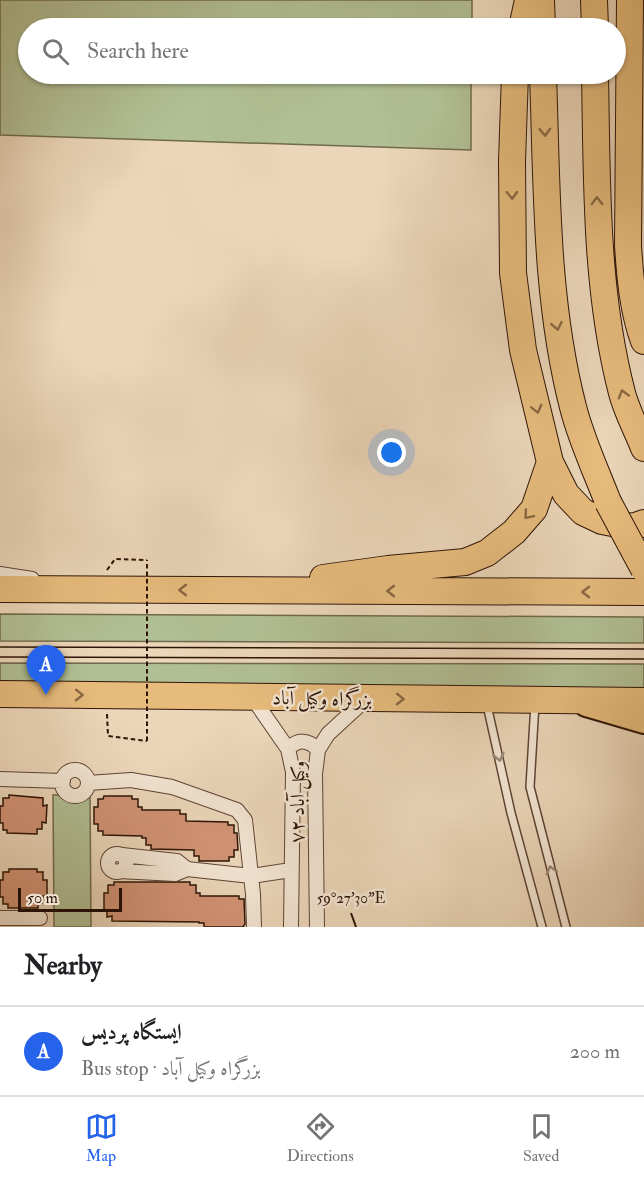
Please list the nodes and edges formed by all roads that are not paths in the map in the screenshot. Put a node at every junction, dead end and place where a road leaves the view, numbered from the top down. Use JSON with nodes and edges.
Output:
{"nodes":[{"id":1,"x":528,"y":0,"type":"edge"},
{"id":2,"x":541,"y":0,"type":"edge"},
{"id":3,"x":594,"y":0,"type":"edge"},
{"id":4,"x":634,"y":7,"type":"edge"},
{"id":5,"x":524,"y":18,"type":"edge"},
{"id":6,"x":542,"y":18,"type":"edge"},
{"id":7,"x":595,"y":18,"type":"edge"},
{"id":8,"x":515,"y":84,"type":"edge"},
{"id":9,"x":543,"y":84,"type":"edge"},
{"id":10,"x":595,"y":84,"type":"edge"},
{"id":11,"x":636,"y":123,"type":"edge"},
{"id":12,"x":636,"y":245,"type":"edge"},
{"id":13,"x":637,"y":274,"type":"edge"},
{"id":14,"x":644,"y":341,"type":"edge"},
{"id":15,"x":644,"y":448,"type":"edge"},
{"id":16,"x":550,"y":462,"type":"junction"},
{"id":17,"x":644,"y":523,"type":"edge"},
{"id":18,"x":644,"y":569,"type":"edge"},
{"id":19,"x":0,"y":574,"type":"edge"},
{"id":20,"x":0,"y":589,"type":"edge"},
{"id":21,"x":90,"y":590,"type":"junction"},
{"id":22,"x":241,"y":590,"type":"junction"},
{"id":23,"x":644,"y":592,"type":"edge"},
{"id":24,"x":5,"y":696,"type":"edge"},
{"id":25,"x":252,"y":697,"type":"junction"},
{"id":26,"x":367,"y":699,"type":"junction"},
{"id":27,"x":486,"y":700,"type":"junction"},
{"id":28,"x":535,"y":700,"type":"junction"},
{"id":29,"x":573,"y":701,"type":"junction"},
{"id":30,"x":644,"y":701,"type":"edge"},
{"id":31,"x":644,"y":722,"type":"edge"},
{"id":32,"x":288,"y":749,"type":"junction"},
{"id":33,"x":318,"y":750,"type":"junction"},
{"id":34,"x":0,"y":779,"type":"edge"},
{"id":35,"x":187,"y":869,"type":"junction"},
{"id":36,"x":291,"y":870,"type":"junction"},
{"id":37,"x":250,"y":876,"type":"junction"},
{"id":38,"x":0,"y":918,"type":"edge"},
{"id":39,"x":40,"y":918,"type":"dead end"},
{"id":40,"x":254,"y":927,"type":"edge"},
{"id":41,"x":291,"y":927,"type":"edge"},
{"id":42,"x":317,"y":927,"type":"edge"},
{"id":43,"x":542,"y":927,"type":"edge"},
{"id":44,"x":566,"y":927,"type":"edge"}],
"edges":[{"from":1,"to":5,"type":"highway"},
{"from":2,"to":6,"type":"highway"},
{"from":3,"to":7,"type":"highway"},
{"from":4,"to":11,"type":"highway"},
{"from":8,"to":16,"type":"highway","one_way":true},
{"from":9,"to":18,"type":"highway","one_way":true,"bridge":true},
{"from":15,"to":10,"type":"highway","one_way":true},
{"from":11,"to":12,"type":"highway"},
{"from":12,"to":13,"type":"highway"},
{"from":13,"to":14,"type":"highway"},
{"from":16,"to":17,"type":"highway"},
{"from":16,"to":22,"type":"highway","one_way":true},
{"from":19,"to":21,"type":"street"},
{"from":20,"to":21,"type":"highway"},
{"from":22,"to":21,"type":"highway","one_way":true},
{"from":23,"to":22,"type":"highway","one_way":true},
{"from":24,"to":25,"type":"highway","name":"بزرگراه وکیل آباد","one_way":true},
{"from":25,"to":26,"type":"highway","name":"بزرگراه وکیل آباد"},
{"from":25,"to":32,"type":"street","name":"۷۲ وکیل آباد"},
{"from":26,"to":27,"type":"highway","name":"بزرگراه وکیل آباد","one_way":true},
{"from":26,"to":33,"type":"street","name":"۷۲ وکیل آباد"},
{"from":27,"to":28,"type":"highway","name":"بزرگراه وکیل آباد"},
{"from":27,"to":43,"type":"lane","one_way":true},
{"from":28,"to":29,"type":"highway","name":"بزرگراه وکیل آباد"},
{"from":44,"to":28,"type":"lane","one_way":true},
{"from":29,"to":30,"type":"highway","name":"بزرگراه وکیل آباد"},
{"from":29,"to":31,"type":"main road"},
{"from":32,"to":33,"type":"street"},
{"from":32,"to":36,"type":"street","name":"۷۲ وکیل آباد"},
{"from":33,"to":42,"type":"street","name":"۷۲ وکیل آباد"},
{"from":34,"to":37,"type":"street"},
{"from":35,"to":35,"type":"street"},
{"from":35,"to":37,"type":"street"},
{"from":36,"to":37,"type":"street"},
{"from":36,"to":41,"type":"street","name":"۷۲ وکیل آباد"},
{"from":37,"to":40,"type":"street"},
{"from":38,"to":39,"type":"street"}]}
